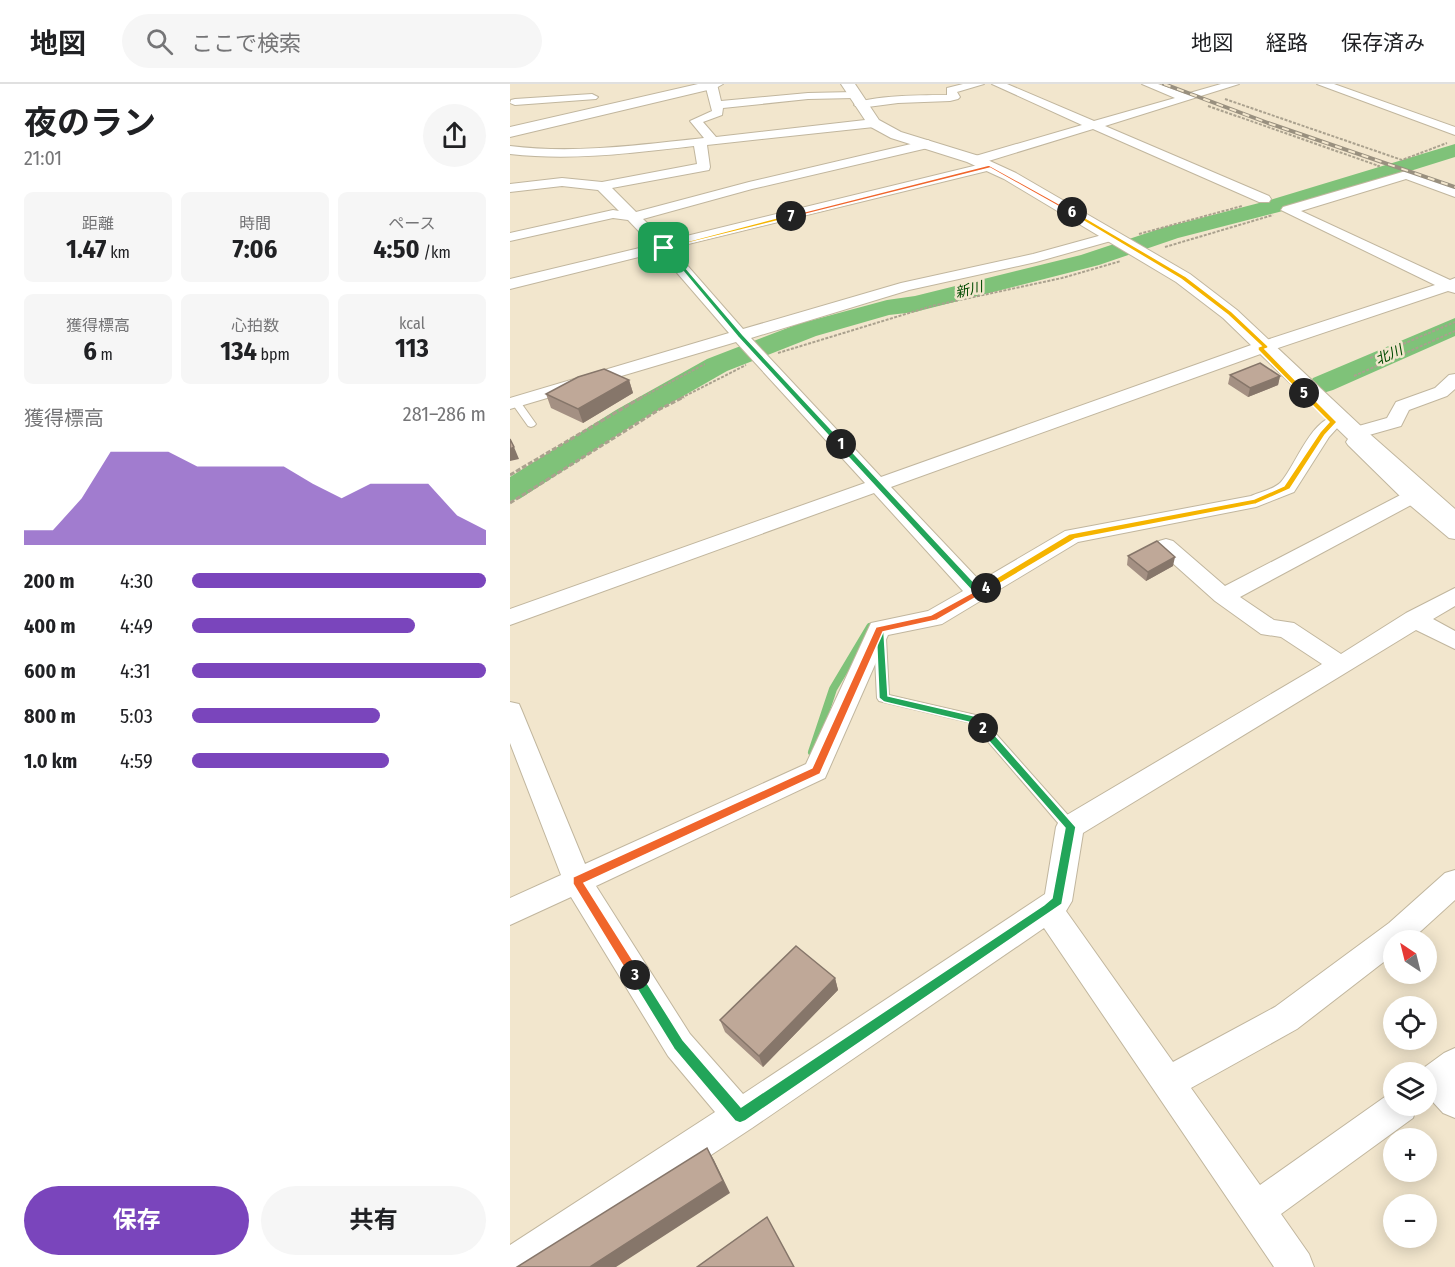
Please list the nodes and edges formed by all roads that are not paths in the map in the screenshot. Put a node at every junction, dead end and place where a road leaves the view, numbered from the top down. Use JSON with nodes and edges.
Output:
{"nodes":[{"id":1,"x":713,"y":84,"type":"edge"},
{"id":2,"x":978,"y":84,"type":"edge"},
{"id":3,"x":998,"y":84,"type":"edge"},
{"id":4,"x":1148,"y":84,"type":"edge"},
{"id":5,"x":1184,"y":84,"type":"edge"},
{"id":6,"x":1233,"y":84,"type":"edge"},
{"id":7,"x":1323,"y":84,"type":"edge"},
{"id":8,"x":1204,"y":92,"type":"junction"},
{"id":9,"x":854,"y":95,"type":"edge"},
{"id":10,"x":591,"y":97,"type":"dead end"},
{"id":11,"x":1186,"y":98,"type":"junction"},
{"id":12,"x":512,"y":101,"type":"edge"},
{"id":13,"x":716,"y":105,"type":"junction"},
{"id":14,"x":874,"y":123,"type":"junction"},
{"id":15,"x":1096,"y":125,"type":"junction"},
{"id":16,"x":1455,"y":131,"type":"edge"},
{"id":17,"x":510,"y":132,"type":"edge"},
{"id":18,"x":706,"y":141,"type":"junction"},
{"id":19,"x":928,"y":144,"type":"junction"},
{"id":20,"x":510,"y":150,"type":"edge"},
{"id":21,"x":984,"y":163,"type":"junction"},
{"id":22,"x":602,"y":186,"type":"junction"},
{"id":23,"x":510,"y":188,"type":"edge"},
{"id":24,"x":1455,"y":193,"type":"edge"},
{"id":25,"x":1264,"y":200,"type":"road end"},
{"id":26,"x":634,"y":217,"type":"junction"},
{"id":27,"x":510,"y":237,"type":"edge"},
{"id":28,"x":1112,"y":239,"type":"junction"},
{"id":29,"x":664,"y":248,"type":"junction"},
{"id":30,"x":510,"y":284,"type":"edge"},
{"id":31,"x":1453,"y":286,"type":"edge"},
{"id":32,"x":745,"y":341,"type":"junction"},
{"id":33,"x":1263,"y":348,"type":"junction"},
{"id":34,"x":1455,"y":379,"type":"edge"},
{"id":35,"x":513,"y":403,"type":"edge"},
{"id":36,"x":531,"y":424,"type":"dead end"},
{"id":37,"x":1343,"y":425,"type":"junction"},
{"id":38,"x":878,"y":485,"type":"junction"},
{"id":39,"x":1414,"y":496,"type":"junction"},
{"id":40,"x":1455,"y":523,"type":"edge"},
{"id":41,"x":1455,"y":534,"type":"edge"},
{"id":42,"x":1166,"y":546,"type":"edge"},
{"id":43,"x":978,"y":592,"type":"junction"},
{"id":44,"x":1223,"y":596,"type":"junction"},
{"id":45,"x":1455,"y":596,"type":"edge"},
{"id":46,"x":510,"y":617,"type":"edge"},
{"id":47,"x":1414,"y":619,"type":"junction"},
{"id":48,"x":879,"y":629,"type":"junction"},
{"id":49,"x":1455,"y":641,"type":"edge"},
{"id":50,"x":1339,"y":664,"type":"junction"},
{"id":51,"x":510,"y":711,"type":"edge"},
{"id":52,"x":1070,"y":827,"type":"junction"},
{"id":53,"x":577,"y":881,"type":"junction"},
{"id":54,"x":1455,"y":882,"type":"edge"},
{"id":55,"x":1048,"y":909,"type":"junction"},
{"id":56,"x":510,"y":912,"type":"edge"},
{"id":57,"x":1168,"y":1082,"type":"junction"},
{"id":58,"x":740,"y":1116,"type":"junction"},
{"id":59,"x":1387,"y":1116,"type":"edge"},
{"id":60,"x":1256,"y":1210,"type":"junction"},
{"id":61,"x":510,"y":1266,"type":"edge"},
{"id":62,"x":1296,"y":1267,"type":"edge"}],
"edges":[{"from":1,"to":13,"type":"street"},
{"from":1,"to":17,"type":"street"},
{"from":2,"to":9,"type":"street"},
{"from":3,"to":15,"type":"street"},
{"from":4,"to":11,"type":"street"},
{"from":5,"to":8,"type":"street"},
{"from":6,"to":8,"type":"street"},
{"from":7,"to":16,"type":"street"},
{"from":8,"to":11,"type":"street"},
{"from":9,"to":13,"type":"street"},
{"from":9,"to":14,"type":"street"},
{"from":10,"to":12,"type":"street"},
{"from":11,"to":15,"type":"street"},
{"from":13,"to":18,"type":"street"},
{"from":14,"to":18,"type":"street"},
{"from":14,"to":19,"type":"street"},
{"from":15,"to":21,"type":"street"},
{"from":15,"to":25,"type":"street"},
{"from":18,"to":20,"type":"street"},
{"from":18,"to":22,"type":"street"},
{"from":19,"to":21,"type":"street"},
{"from":19,"to":26,"type":"street"},
{"from":21,"to":28,"type":"street"},
{"from":21,"to":29,"type":"street"},
{"from":22,"to":23,"type":"street"},
{"from":22,"to":26,"type":"street"},
{"from":24,"to":31,"type":"street"},
{"from":26,"to":27,"type":"street"},
{"from":26,"to":29,"type":"street"},
{"from":28,"to":32,"type":"street"},
{"from":28,"to":33,"type":"street"},
{"from":29,"to":30,"type":"street"},
{"from":29,"to":32,"type":"street"},
{"from":31,"to":33,"type":"street"},
{"from":32,"to":35,"type":"street"},
{"from":32,"to":38,"type":"street"},
{"from":33,"to":37,"type":"street"},
{"from":33,"to":38,"type":"street"},
{"from":34,"to":37,"type":"street"},
{"from":35,"to":36,"type":"lane"},
{"from":37,"to":39,"type":"street"},
{"from":37,"to":43,"type":"street"},
{"from":38,"to":43,"type":"street"},
{"from":38,"to":46,"type":"street"},
{"from":39,"to":40,"type":"street"},
{"from":39,"to":41,"type":"street"},
{"from":39,"to":44,"type":"street"},
{"from":42,"to":44,"type":"street"},
{"from":43,"to":48,"type":"street"},
{"from":44,"to":50,"type":"street"},
{"from":45,"to":47,"type":"street"},
{"from":47,"to":49,"type":"street"},
{"from":47,"to":50,"type":"street"},
{"from":48,"to":52,"type":"lane"},
{"from":48,"to":53,"type":"street"},
{"from":50,"to":52,"type":"street"},
{"from":51,"to":53,"type":"street"},
{"from":52,"to":55,"type":"street"},
{"from":53,"to":56,"type":"street"},
{"from":53,"to":58,"type":"street"},
{"from":54,"to":57,"type":"street"},
{"from":55,"to":57,"type":"street"},
{"from":55,"to":58,"type":"street"},
{"from":57,"to":60,"type":"street"},
{"from":58,"to":61,"type":"street"},
{"from":59,"to":60,"type":"street"},
{"from":60,"to":62,"type":"street"}]}
